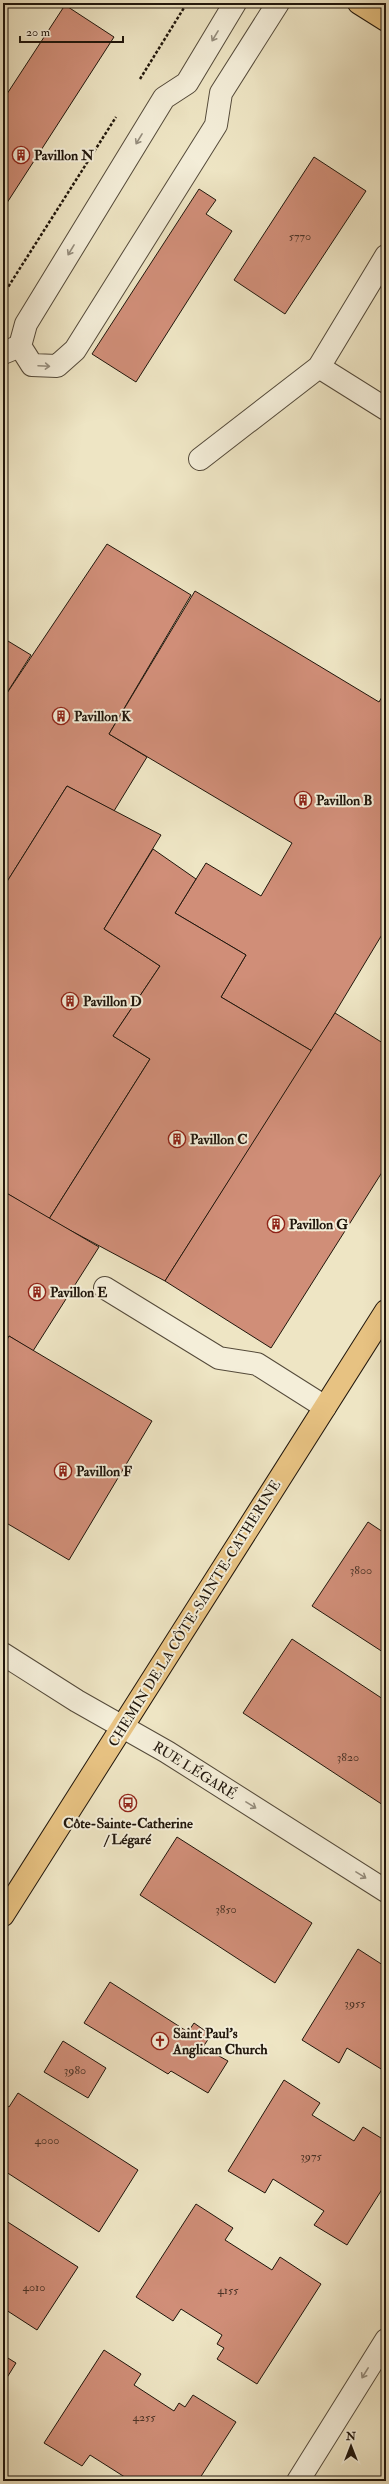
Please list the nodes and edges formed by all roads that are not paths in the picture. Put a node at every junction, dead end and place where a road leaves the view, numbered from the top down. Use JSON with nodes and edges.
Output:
{"nodes":[{"id":1,"x":235,"y":3,"type":"edge"},
{"id":2,"x":278,"y":3,"type":"edge"},
{"id":3,"x":359,"y":3,"type":"edge"},
{"id":4,"x":386,"y":20,"type":"edge"},
{"id":5,"x":386,"y":256,"type":"edge"},
{"id":6,"x":12,"y":349,"type":"edge"},
{"id":7,"x":319,"y":368,"type":"junction"},
{"id":8,"x":386,"y":409,"type":"edge"},
{"id":9,"x":200,"y":460,"type":"dead end"},
{"id":10,"x":105,"y":1288,"type":"dead end"},
{"id":11,"x":386,"y":1311,"type":"edge"},
{"id":12,"x":325,"y":1407,"type":"junction"},
{"id":13,"x":3,"y":1654,"type":"edge"},
{"id":14,"x":122,"y":1727,"type":"junction"},
{"id":15,"x":386,"y":1891,"type":"edge"},
{"id":16,"x":3,"y":1915,"type":"edge"},
{"id":17,"x":386,"y":2340,"type":"edge"},
{"id":18,"x":298,"y":2481,"type":"edge"}],
"edges":[{"from":1,"to":6,"type":"street","one_way":true},
{"from":6,"to":2,"type":"street","one_way":true},
{"from":3,"to":4,"type":"main road"},
{"from":5,"to":7,"type":"street"},
{"from":7,"to":8,"type":"street"},
{"from":7,"to":9,"type":"street"},
{"from":10,"to":12,"type":"street"},
{"from":11,"to":12,"type":"main road","name":"CHEMIN DE LA CÔTE-SAINTE-CATHERINE"},
{"from":12,"to":14,"type":"main road","name":"CHEMIN DE LA CÔTE-SAINTE-CATHERINE"},
{"from":13,"to":14,"type":"street","name":"RUE LÉGARÉ"},
{"from":14,"to":15,"type":"street","name":"RUE LÉGARÉ","one_way":true},
{"from":14,"to":16,"type":"main road","name":"CHEMIN DE LA CÔTE-SAINTE-CATHERINE"},
{"from":17,"to":18,"type":"street","one_way":true}]}
